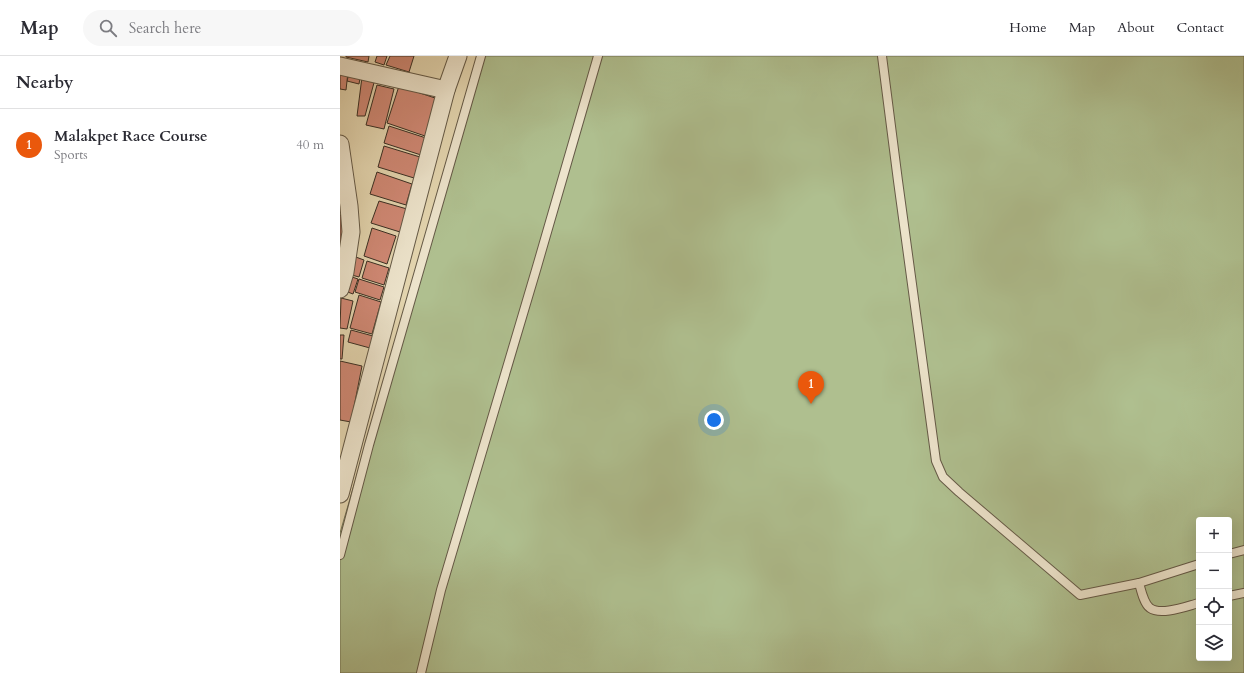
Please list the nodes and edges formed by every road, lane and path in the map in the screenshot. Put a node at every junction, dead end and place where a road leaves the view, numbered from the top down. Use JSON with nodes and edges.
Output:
{"nodes":[{"id":1,"x":458,"y":56,"type":"edge"},
{"id":2,"x":481,"y":56,"type":"edge"},
{"id":3,"x":598,"y":56,"type":"edge"},
{"id":4,"x":882,"y":56,"type":"edge"},
{"id":5,"x":340,"y":66,"type":"edge"},
{"id":6,"x":446,"y":90,"type":"junction"},
{"id":7,"x":340,"y":144,"type":"edge"},
{"id":8,"x":344,"y":207,"type":"edge"},
{"id":9,"x":340,"y":289,"type":"edge"},
{"id":10,"x":340,"y":494,"type":"edge"},
{"id":11,"x":1244,"y":550,"type":"edge"},
{"id":12,"x":1232,"y":553,"type":"edge"},
{"id":13,"x":340,"y":555,"type":"edge"},
{"id":14,"x":1196,"y":565,"type":"edge"},
{"id":15,"x":1138,"y":583,"type":"junction"},
{"id":16,"x":1244,"y":593,"type":"edge"},
{"id":17,"x":1232,"y":595,"type":"edge"},
{"id":18,"x":1196,"y":604,"type":"edge"},
{"id":19,"x":421,"y":673,"type":"edge"}],
"edges":[{"from":1,"to":6,"type":"street"},
{"from":2,"to":13,"type":"lane"},
{"from":3,"to":19,"type":"lane"},
{"from":4,"to":15,"type":"lane"},
{"from":5,"to":6,"type":"street"},
{"from":6,"to":10,"type":"street"},
{"from":7,"to":8,"type":"street"},
{"from":8,"to":9,"type":"street"},
{"from":11,"to":12,"type":"lane"},
{"from":14,"to":15,"type":"lane"},
{"from":15,"to":18,"type":"lane"},
{"from":16,"to":17,"type":"lane"}]}
